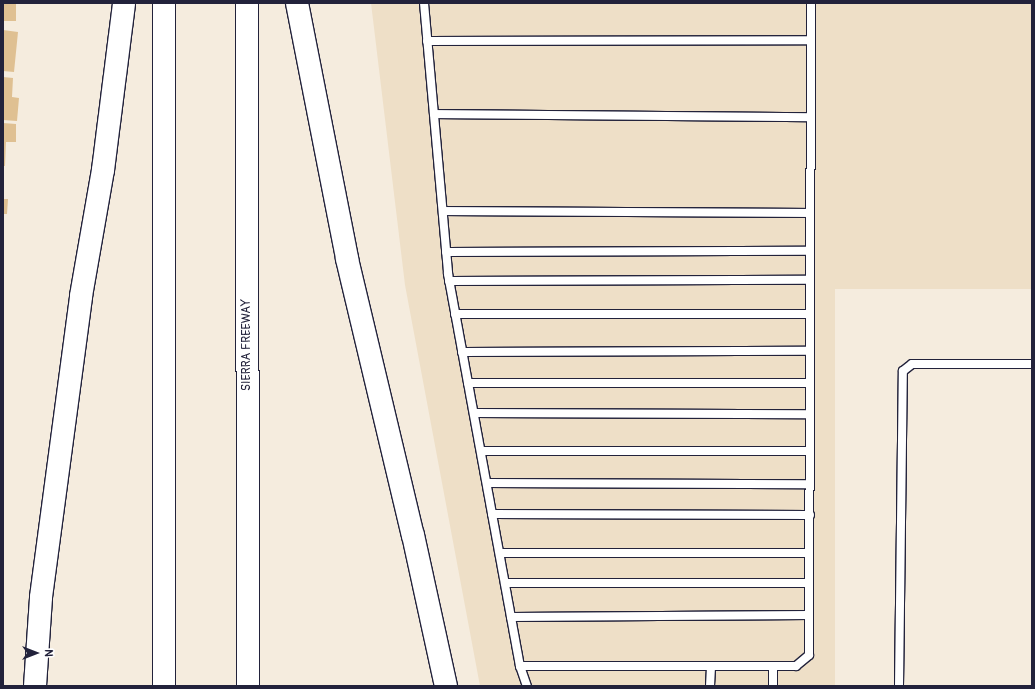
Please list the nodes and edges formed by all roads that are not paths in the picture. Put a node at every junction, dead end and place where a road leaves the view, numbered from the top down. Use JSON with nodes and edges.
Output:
{"nodes":[{"id":1,"x":124,"y":3,"type":"edge"},
{"id":2,"x":164,"y":3,"type":"edge"},
{"id":3,"x":247,"y":3,"type":"edge"},
{"id":4,"x":297,"y":3,"type":"edge"},
{"id":5,"x":424,"y":3,"type":"edge"},
{"id":6,"x":811,"y":3,"type":"edge"},
{"id":7,"x":811,"y":40,"type":"junction"},
{"id":8,"x":427,"y":41,"type":"junction"},
{"id":9,"x":434,"y":114,"type":"junction"},
{"id":10,"x":810,"y":117,"type":"junction"},
{"id":11,"x":443,"y":212,"type":"junction"},
{"id":12,"x":810,"y":213,"type":"junction"},
{"id":13,"x":810,"y":250,"type":"junction"},
{"id":14,"x":446,"y":252,"type":"junction"},
{"id":15,"x":810,"y":280,"type":"junction"},
{"id":16,"x":449,"y":281,"type":"junction"},
{"id":17,"x":455,"y":314,"type":"junction"},
{"id":18,"x":810,"y":314,"type":"junction"},
{"id":19,"x":810,"y":351,"type":"junction"},
{"id":20,"x":462,"y":352,"type":"junction"},
{"id":21,"x":1032,"y":364,"type":"edge"},
{"id":22,"x":468,"y":383,"type":"junction"},
{"id":23,"x":810,"y":383,"type":"junction"},
{"id":24,"x":474,"y":413,"type":"junction"},
{"id":25,"x":810,"y":414,"type":"junction"},
{"id":26,"x":481,"y":451,"type":"junction"},
{"id":27,"x":810,"y":451,"type":"junction"},
{"id":28,"x":487,"y":483,"type":"junction"},
{"id":29,"x":810,"y":484,"type":"junction"},
{"id":30,"x":492,"y":514,"type":"junction"},
{"id":31,"x":810,"y":515,"type":"junction"},
{"id":32,"x":500,"y":553,"type":"junction"},
{"id":33,"x":809,"y":553,"type":"junction"},
{"id":34,"x":505,"y":583,"type":"junction"},
{"id":35,"x":809,"y":583,"type":"junction"},
{"id":36,"x":809,"y":615,"type":"junction"},
{"id":37,"x":511,"y":617,"type":"junction"},
{"id":38,"x":520,"y":666,"type":"junction"},
{"id":39,"x":711,"y":666,"type":"junction"},
{"id":40,"x":773,"y":666,"type":"junction"},
{"id":41,"x":35,"y":686,"type":"edge"},
{"id":42,"x":164,"y":686,"type":"edge"},
{"id":43,"x":248,"y":686,"type":"edge"},
{"id":44,"x":446,"y":686,"type":"edge"},
{"id":45,"x":527,"y":686,"type":"edge"},
{"id":46,"x":710,"y":686,"type":"edge"},
{"id":47,"x":773,"y":686,"type":"edge"},
{"id":48,"x":899,"y":686,"type":"edge"}],
"edges":[{"from":1,"to":41,"type":"highway"},
{"from":2,"to":42,"type":"highway"},
{"from":3,"to":43,"type":"highway","name":"SIERRA FREEWAY"},
{"from":4,"to":44,"type":"highway"},
{"from":5,"to":8,"type":"lane"},
{"from":6,"to":7,"type":"lane"},
{"from":7,"to":8,"type":"lane"},
{"from":7,"to":10,"type":"lane"},
{"from":8,"to":9,"type":"lane"},
{"from":9,"to":10,"type":"lane"},
{"from":9,"to":11,"type":"lane"},
{"from":10,"to":12,"type":"lane"},
{"from":11,"to":12,"type":"lane"},
{"from":11,"to":14,"type":"lane"},
{"from":12,"to":13,"type":"lane"},
{"from":13,"to":14,"type":"lane"},
{"from":13,"to":15,"type":"lane"},
{"from":14,"to":16,"type":"lane"},
{"from":15,"to":16,"type":"lane"},
{"from":15,"to":18,"type":"lane"},
{"from":16,"to":17,"type":"lane"},
{"from":17,"to":18,"type":"lane"},
{"from":17,"to":20,"type":"lane"},
{"from":18,"to":19,"type":"lane"},
{"from":19,"to":20,"type":"lane"},
{"from":19,"to":23,"type":"lane"},
{"from":20,"to":22,"type":"lane"},
{"from":21,"to":48,"type":"lane"},
{"from":22,"to":23,"type":"lane"},
{"from":22,"to":24,"type":"lane"},
{"from":23,"to":25,"type":"lane"},
{"from":24,"to":25,"type":"lane"},
{"from":24,"to":26,"type":"lane"},
{"from":25,"to":27,"type":"lane"},
{"from":26,"to":27,"type":"lane"},
{"from":26,"to":28,"type":"lane"},
{"from":27,"to":29,"type":"lane"},
{"from":28,"to":29,"type":"lane"},
{"from":28,"to":30,"type":"lane"},
{"from":29,"to":31,"type":"lane"},
{"from":30,"to":31,"type":"lane"},
{"from":30,"to":32,"type":"lane"},
{"from":31,"to":33,"type":"lane"},
{"from":32,"to":33,"type":"lane"},
{"from":32,"to":34,"type":"lane"},
{"from":33,"to":35,"type":"lane"},
{"from":34,"to":35,"type":"lane"},
{"from":34,"to":37,"type":"lane"},
{"from":35,"to":36,"type":"lane"},
{"from":36,"to":37,"type":"lane"},
{"from":36,"to":40,"type":"lane"},
{"from":37,"to":38,"type":"lane"},
{"from":38,"to":39,"type":"lane"},
{"from":38,"to":45,"type":"lane"},
{"from":39,"to":40,"type":"lane"},
{"from":39,"to":46,"type":"lane"},
{"from":40,"to":47,"type":"lane"}]}
